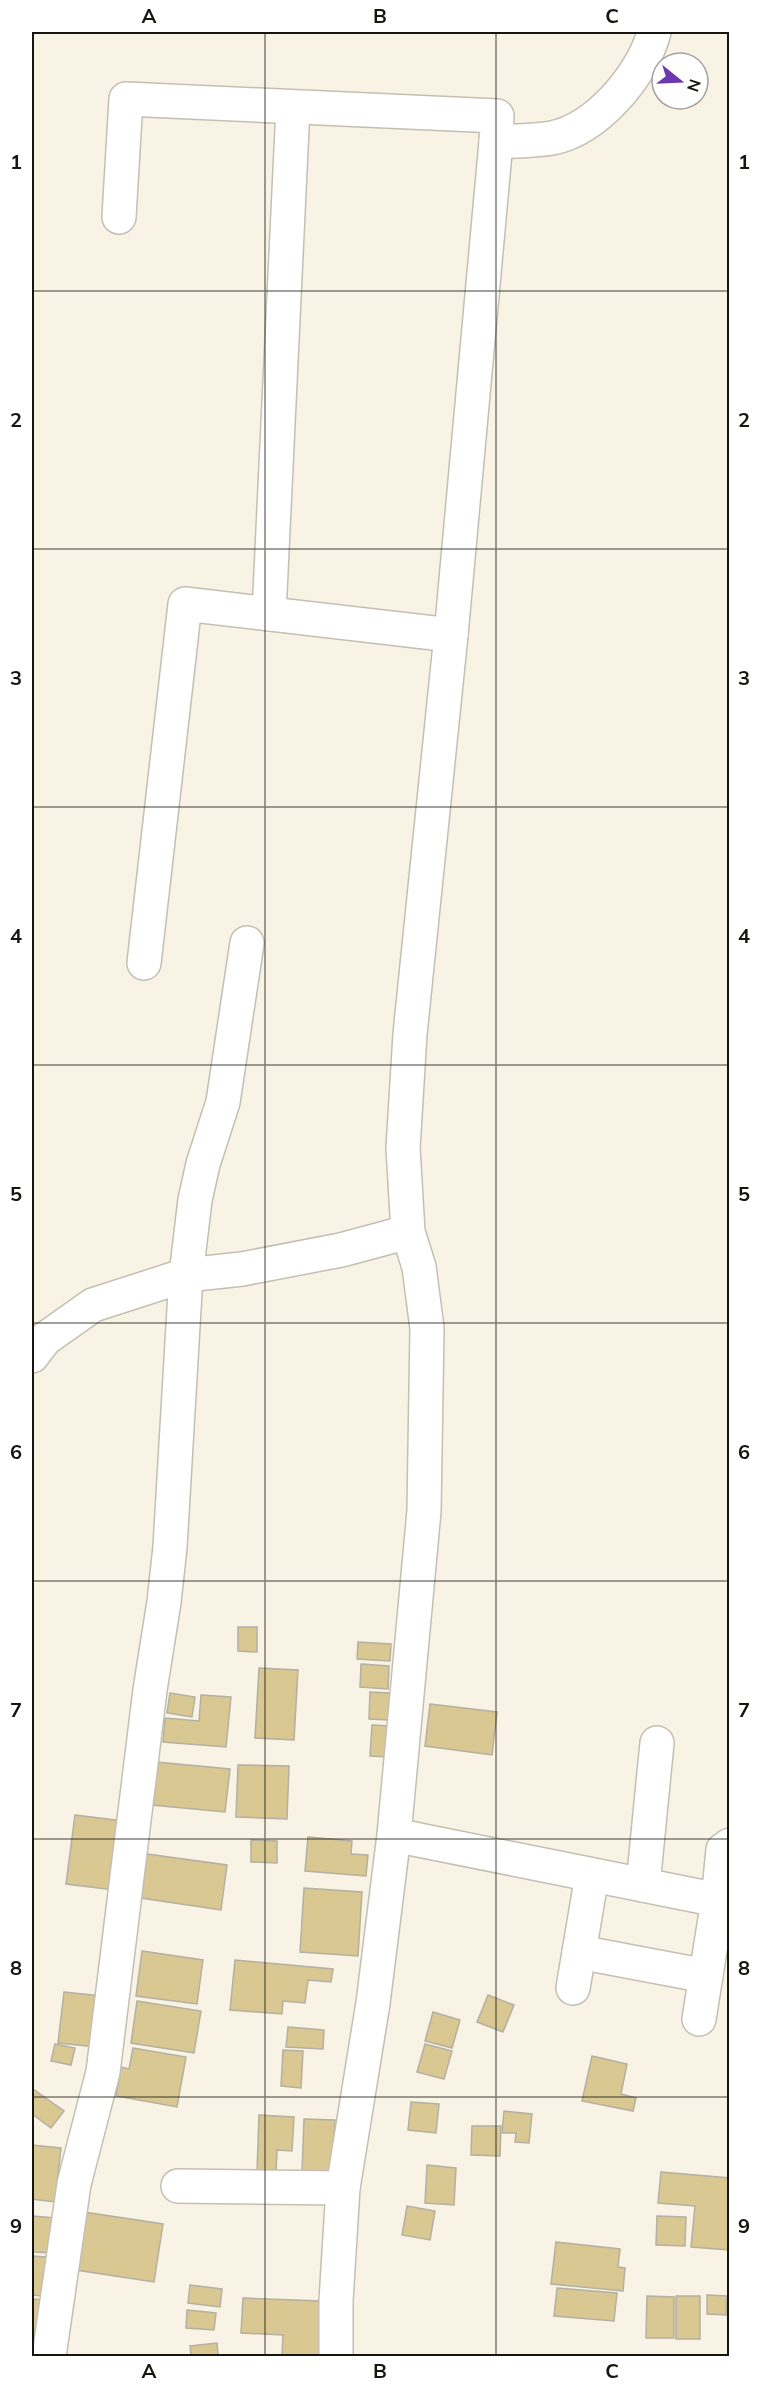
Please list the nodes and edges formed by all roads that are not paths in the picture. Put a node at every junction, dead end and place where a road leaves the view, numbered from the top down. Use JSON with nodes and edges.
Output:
{"nodes":[{"id":1,"x":654,"y":32,"type":"edge"},
{"id":2,"x":293,"y":107,"type":"junction"},
{"id":3,"x":496,"y":142,"type":"junction"},
{"id":4,"x":119,"y":218,"type":"dead end"},
{"id":5,"x":269,"y":614,"type":"junction"},
{"id":6,"x":451,"y":635,"type":"junction"},
{"id":7,"x":247,"y":943,"type":"dead end"},
{"id":8,"x":144,"y":963,"type":"dead end"},
{"id":9,"x":408,"y":1232,"type":"junction"},
{"id":10,"x":186,"y":1275,"type":"junction"},
{"id":11,"x":32,"y":1356,"type":"edge"},
{"id":12,"x":657,"y":1743,"type":"dead end"},
{"id":13,"x":394,"y":1835,"type":"junction"},
{"id":14,"x":729,"y":1845,"type":"edge"},
{"id":15,"x":592,"y":1875,"type":"junction"},
{"id":16,"x":643,"y":1885,"type":"junction"},
{"id":17,"x":718,"y":1900,"type":"junction"},
{"id":18,"x":579,"y":1952,"type":"junction"},
{"id":19,"x":706,"y":1976,"type":"junction"},
{"id":20,"x":573,"y":1988,"type":"dead end"},
{"id":21,"x":699,"y":2019,"type":"dead end"},
{"id":22,"x":178,"y":2186,"type":"dead end"},
{"id":23,"x":343,"y":2188,"type":"junction"},
{"id":24,"x":49,"y":2356,"type":"edge"},
{"id":25,"x":336,"y":2356,"type":"edge"}],
"edges":[{"from":1,"to":3,"type":"street"},
{"from":2,"to":3,"type":"street"},
{"from":2,"to":4,"type":"street"},
{"from":2,"to":5,"type":"street"},
{"from":3,"to":6,"type":"street"},
{"from":5,"to":6,"type":"street"},
{"from":5,"to":8,"type":"street"},
{"from":6,"to":9,"type":"street"},
{"from":7,"to":10,"type":"street"},
{"from":9,"to":10,"type":"street"},
{"from":9,"to":13,"type":"street"},
{"from":10,"to":11,"type":"street"},
{"from":10,"to":24,"type":"street"},
{"from":12,"to":16,"type":"street"},
{"from":13,"to":15,"type":"street"},
{"from":13,"to":23,"type":"street"},
{"from":14,"to":17,"type":"street"},
{"from":15,"to":16,"type":"street"},
{"from":15,"to":18,"type":"street"},
{"from":16,"to":17,"type":"street"},
{"from":17,"to":19,"type":"street"},
{"from":18,"to":19,"type":"street"},
{"from":18,"to":20,"type":"street"},
{"from":19,"to":21,"type":"street"},
{"from":22,"to":23,"type":"street"},
{"from":23,"to":25,"type":"street"}]}
